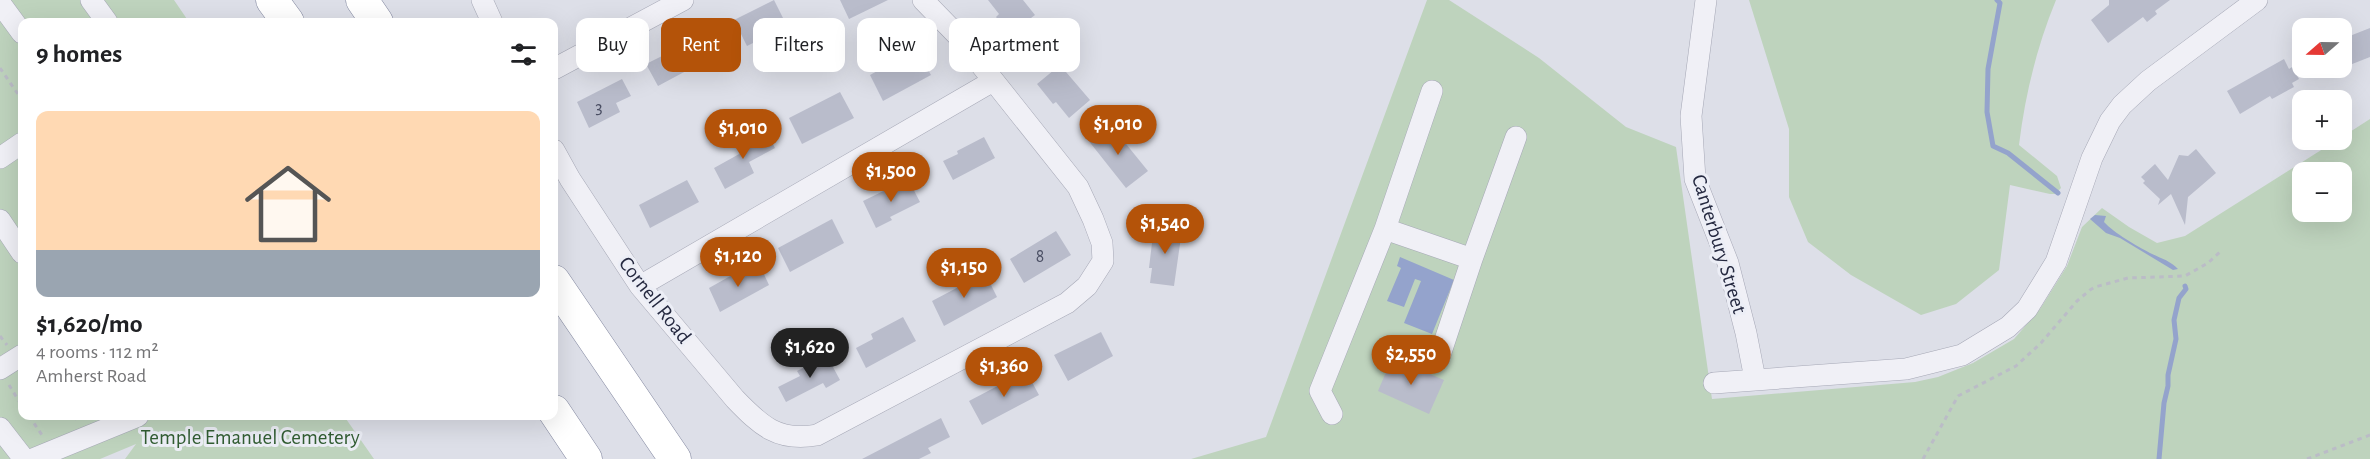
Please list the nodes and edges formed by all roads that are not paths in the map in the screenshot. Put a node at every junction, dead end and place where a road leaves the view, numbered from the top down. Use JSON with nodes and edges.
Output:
{"nodes":[{"id":1,"x":91,"y":0,"type":"edge"},
{"id":2,"x":273,"y":0,"type":"edge"},
{"id":3,"x":362,"y":0,"type":"edge"},
{"id":4,"x":482,"y":0,"type":"edge"},
{"id":5,"x":683,"y":0,"type":"edge"},
{"id":6,"x":923,"y":0,"type":"edge"},
{"id":7,"x":1706,"y":0,"type":"edge"},
{"id":8,"x":2257,"y":0,"type":"edge"},
{"id":9,"x":0,"y":3,"type":"edge"},
{"id":10,"x":104,"y":18,"type":"edge"},
{"id":11,"x":285,"y":18,"type":"edge"},
{"id":12,"x":374,"y":18,"type":"edge"},
{"id":13,"x":490,"y":18,"type":"edge"},
{"id":14,"x":18,"y":28,"type":"edge"},
{"id":15,"x":558,"y":67,"type":"edge"},
{"id":16,"x":993,"y":81,"type":"junction"},
{"id":17,"x":1432,"y":91,"type":"dead end"},
{"id":18,"x":1516,"y":137,"type":"dead end"},
{"id":19,"x":18,"y":146,"type":"edge"},
{"id":20,"x":558,"y":157,"type":"edge"},
{"id":21,"x":0,"y":158,"type":"edge"},
{"id":22,"x":0,"y":220,"type":"edge"},
{"id":23,"x":1385,"y":229,"type":"junction"},
{"id":24,"x":18,"y":247,"type":"edge"},
{"id":25,"x":1472,"y":260,"type":"junction"},
{"id":26,"x":640,"y":286,"type":"junction"},
{"id":27,"x":558,"y":287,"type":"edge"},
{"id":28,"x":1439,"y":358,"type":"dead end"},
{"id":29,"x":18,"y":359,"type":"edge"},
{"id":30,"x":3,"y":374,"type":"edge"},
{"id":31,"x":1755,"y":379,"type":"junction"},
{"id":32,"x":1714,"y":383,"type":"dead end"},
{"id":33,"x":1332,"y":414,"type":"dead end"},
{"id":34,"x":558,"y":417,"type":"edge"},
{"id":35,"x":126,"y":420,"type":"edge"},
{"id":36,"x":0,"y":428,"type":"edge"},
{"id":37,"x":43,"y":455,"type":"edge"},
{"id":38,"x":24,"y":459,"type":"edge"},
{"id":39,"x":586,"y":459,"type":"edge"},
{"id":40,"x":675,"y":459,"type":"edge"}],
"edges":[{"from":1,"to":10,"type":"street"},
{"from":2,"to":11,"type":"highway"},
{"from":3,"to":12,"type":"highway"},
{"from":4,"to":13,"type":"street"},
{"from":5,"to":15,"type":"street"},
{"from":6,"to":16,"type":"street"},
{"from":7,"to":31,"type":"street","name":"Canterbury Street"},
{"from":8,"to":31,"type":"street"},
{"from":9,"to":14,"type":"street"},
{"from":16,"to":26,"type":"street"},
{"from":16,"to":26,"type":"street","name":"Cornell Road"},
{"from":17,"to":23,"type":"street"},
{"from":18,"to":25,"type":"street"},
{"from":19,"to":21,"type":"street"},
{"from":20,"to":26,"type":"street","name":"Cornell Road"},
{"from":22,"to":24,"type":"street"},
{"from":23,"to":25,"type":"street"},
{"from":23,"to":33,"type":"street"},
{"from":25,"to":28,"type":"street"},
{"from":27,"to":40,"type":"highway"},
{"from":29,"to":30,"type":"street"},
{"from":31,"to":32,"type":"street"},
{"from":34,"to":39,"type":"highway"},
{"from":35,"to":37,"type":"street"},
{"from":36,"to":38,"type":"street"}]}
